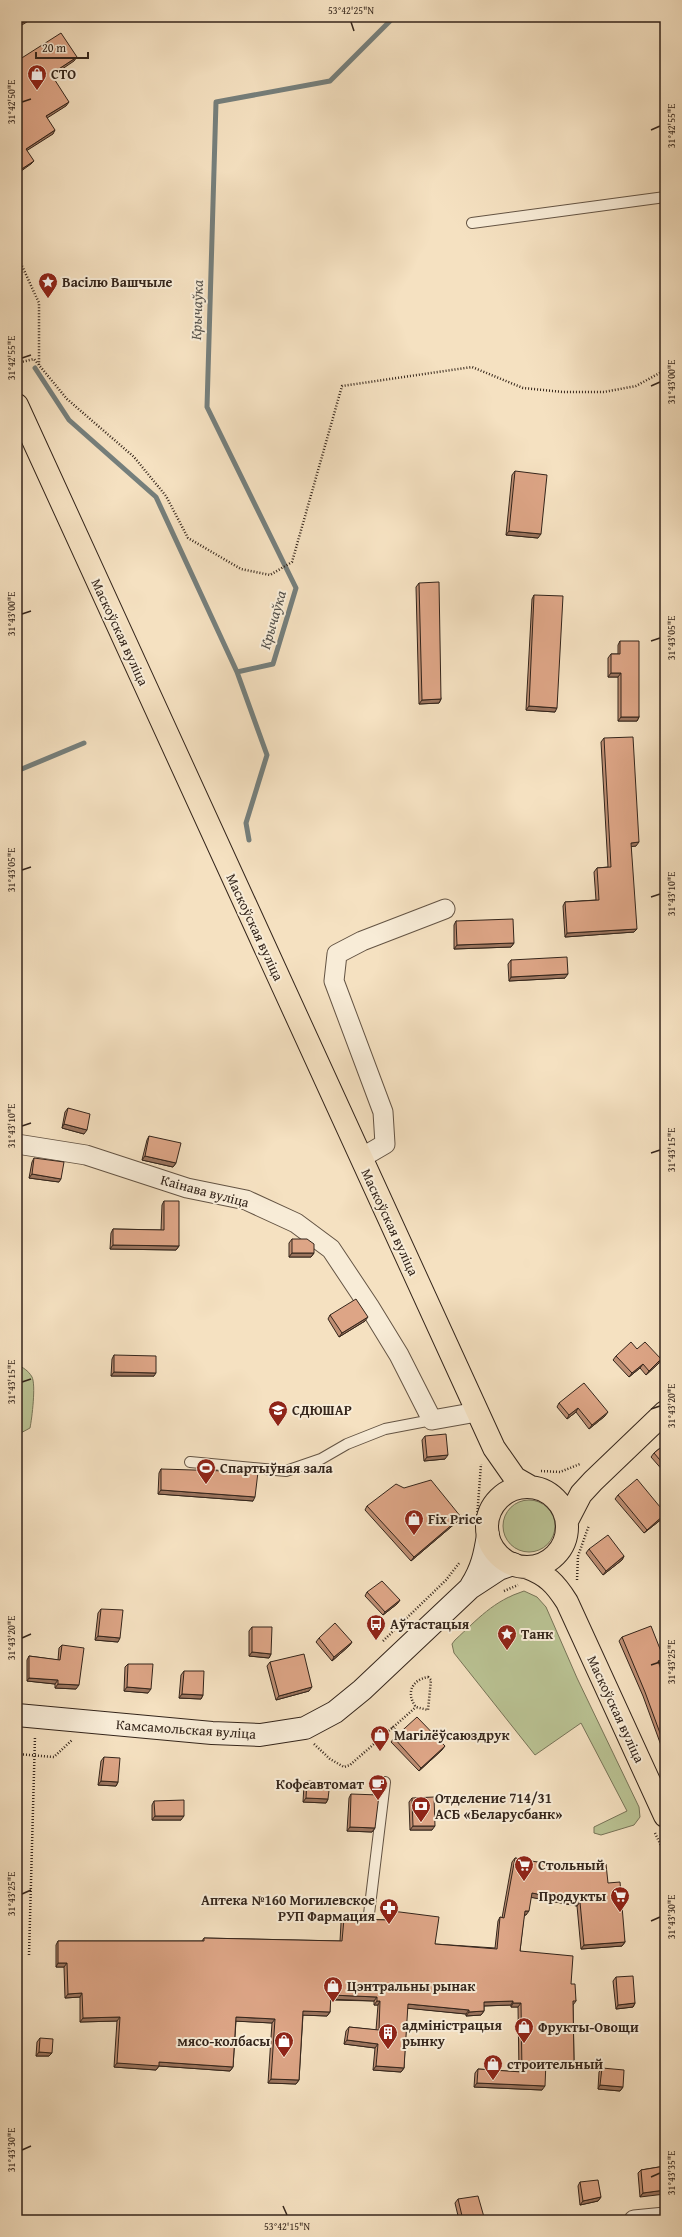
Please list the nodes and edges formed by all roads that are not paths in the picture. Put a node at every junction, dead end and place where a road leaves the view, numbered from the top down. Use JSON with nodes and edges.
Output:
{"nodes":[{"id":1,"x":665,"y":197,"type":"edge"},
{"id":2,"x":472,"y":223,"type":"dead end"},
{"id":3,"x":17,"y":405,"type":"edge"},
{"id":4,"x":445,"y":910,"type":"dead end"},
{"id":5,"x":17,"y":1144,"type":"edge"},
{"id":6,"x":361,"y":1158,"type":"junction"},
{"id":7,"x":477,"y":1412,"type":"junction"},
{"id":8,"x":665,"y":1412,"type":"edge"},
{"id":9,"x":432,"y":1420,"type":"junction"},
{"id":10,"x":494,"y":1448,"type":"junction"},
{"id":11,"x":190,"y":1462,"type":"dead end"},
{"id":12,"x":593,"y":1481,"type":"junction"},
{"id":13,"x":535,"y":1488,"type":"junction"},
{"id":14,"x":492,"y":1507,"type":"junction"},
{"id":15,"x":566,"y":1532,"type":"junction"},
{"id":16,"x":488,"y":1535,"type":"junction"},
{"id":17,"x":521,"y":1572,"type":"junction"},
{"id":18,"x":470,"y":1588,"type":"junction"},
{"id":19,"x":567,"y":1602,"type":"junction"},
{"id":20,"x":26,"y":1716,"type":"edge"},
{"id":21,"x":385,"y":1782,"type":"dead end"},
{"id":22,"x":660,"y":1823,"type":"edge"},
{"id":23,"x":370,"y":1914,"type":"dead end"},
{"id":24,"x":665,"y":2217,"type":"edge"},
{"id":25,"x":634,"y":2220,"type":"edge"}],
"edges":[{"from":1,"to":2,"type":"lane"},
{"from":3,"to":6,"type":"main road","name":"Маскоўская вуліца"},
{"from":4,"to":6,"type":"street"},
{"from":5,"to":9,"type":"street","name":"Каінава вуліца"},
{"from":6,"to":7,"type":"main road","name":"Маскоўская вуліца"},
{"from":7,"to":9,"type":"street"},
{"from":7,"to":10,"type":"main road","name":"Маскоўская вуліца"},
{"from":8,"to":12,"type":"main road"},
{"from":9,"to":11,"type":"lane"},
{"from":10,"to":13,"type":"main road","name":"Маскоўская вуліца"},
{"from":10,"to":14,"type":"main road","name":"Маскоўская вуліца"},
{"from":12,"to":13,"type":"main road"},
{"from":12,"to":15,"type":"main road"},
{"from":13,"to":14,"type":"main road"},
{"from":13,"to":15,"type":"main road"},
{"from":14,"to":16,"type":"main road"},
{"from":15,"to":17,"type":"main road"},
{"from":15,"to":19,"type":"main road","name":"Маскоўская вуліца"},
{"from":16,"to":17,"type":"main road"},
{"from":16,"to":18,"type":"main road","name":"Камсамольская вуліца"},
{"from":17,"to":18,"type":"main road","name":"Камсамольская вуліца"},
{"from":17,"to":19,"type":"main road","name":"Маскоўская вуліца"},
{"from":18,"to":20,"type":"main road","name":"Камсамольская вуліца"},
{"from":19,"to":22,"type":"main road","name":"Маскоўская вуліца"},
{"from":21,"to":23,"type":"lane"},
{"from":24,"to":25,"type":"street"}]}
